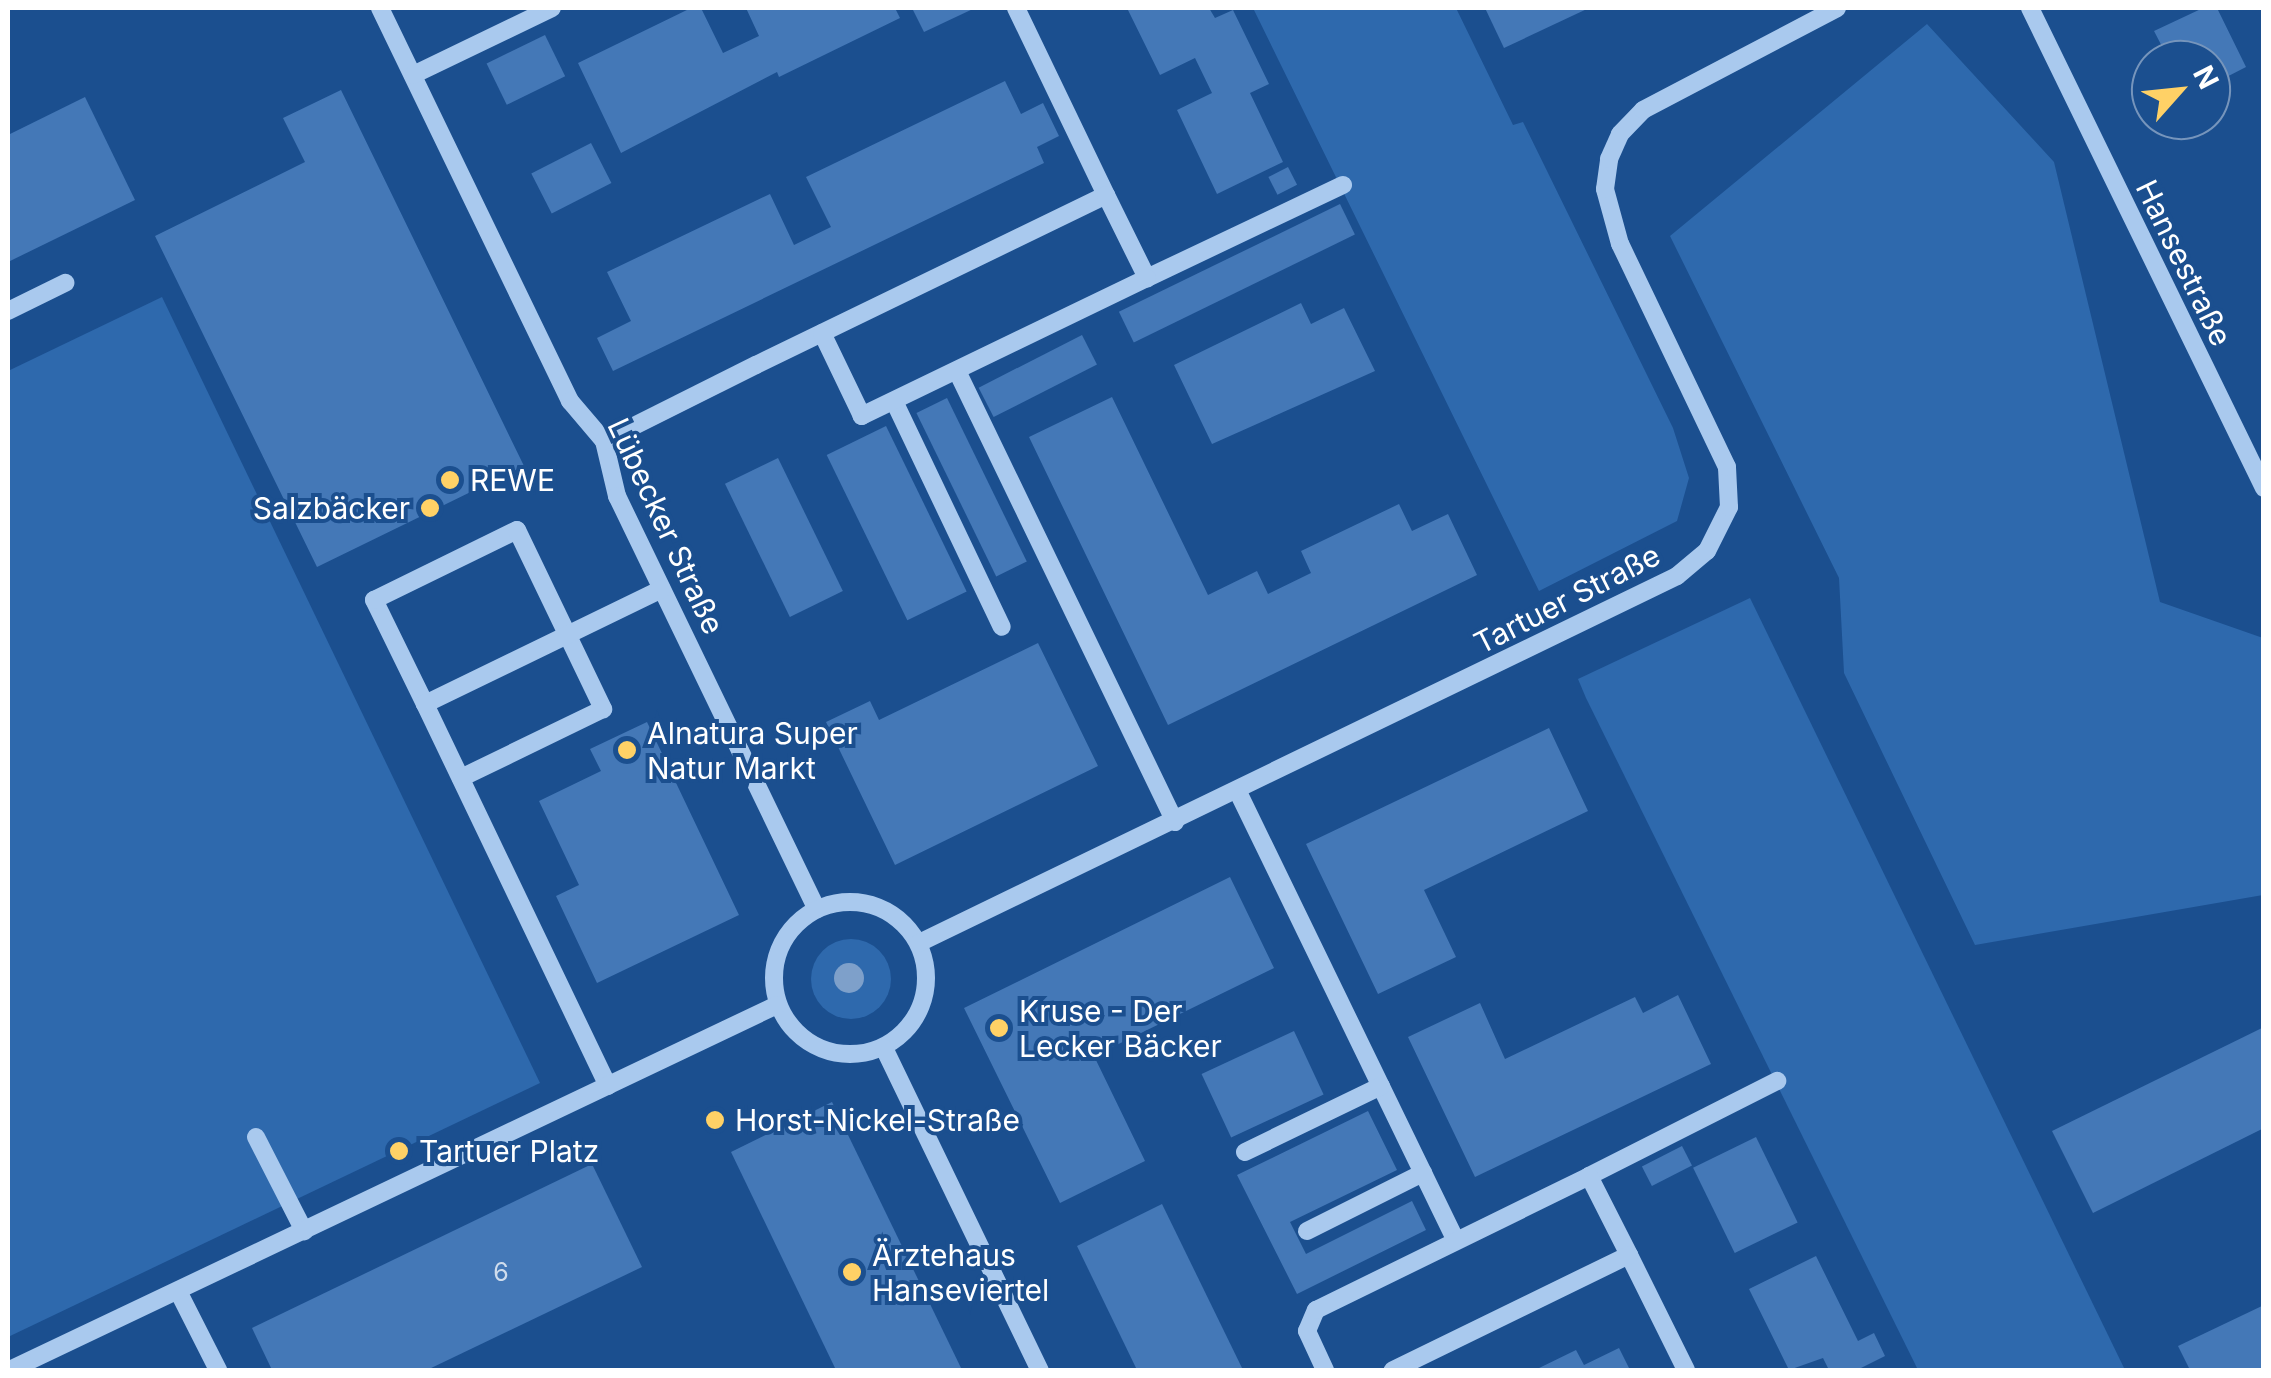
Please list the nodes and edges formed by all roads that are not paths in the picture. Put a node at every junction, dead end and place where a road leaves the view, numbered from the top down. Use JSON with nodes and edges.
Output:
{"nodes":[{"id":1,"x":380,"y":8,"type":"edge"},
{"id":2,"x":552,"y":8,"type":"edge"},
{"id":3,"x":1016,"y":8,"type":"edge"},
{"id":4,"x":1837,"y":8,"type":"edge"},
{"id":5,"x":2030,"y":8,"type":"edge"},
{"id":6,"x":413,"y":75,"type":"junction"},
{"id":7,"x":1343,"y":184,"type":"dead end"},
{"id":8,"x":1106,"y":195,"type":"junction"},
{"id":9,"x":1147,"y":278,"type":"junction"},
{"id":10,"x":65,"y":283,"type":"dead end"},
{"id":11,"x":8,"y":311,"type":"edge"},
{"id":12,"x":822,"y":334,"type":"junction"},
{"id":13,"x":957,"y":371,"type":"junction"},
{"id":14,"x":894,"y":401,"type":"junction"},
{"id":15,"x":604,"y":442,"type":"junction"},
{"id":16,"x":2264,"y":488,"type":"edge"},
{"id":17,"x":662,"y":589,"type":"junction"},
{"id":18,"x":1002,"y":627,"type":"dead end"},
{"id":19,"x":568,"y":636,"type":"junction"},
{"id":20,"x":425,"y":704,"type":"junction"},
{"id":21,"x":460,"y":778,"type":"junction"},
{"id":22,"x":1238,"y":792,"type":"junction"},
{"id":23,"x":1175,"y":822,"type":"junction"},
{"id":24,"x":817,"y":908,"type":"junction"},
{"id":25,"x":919,"y":943,"type":"junction"},
{"id":26,"x":778,"y":1005,"type":"junction"},
{"id":27,"x":884,"y":1048,"type":"junction"},
{"id":28,"x":1776,"y":1081,"type":"dead end"},
{"id":29,"x":608,"y":1086,"type":"junction"},
{"id":30,"x":1382,"y":1086,"type":"junction"},
{"id":31,"x":256,"y":1137,"type":"dead end"},
{"id":32,"x":1246,"y":1152,"type":"dead end"},
{"id":33,"x":1423,"y":1173,"type":"junction"},
{"id":34,"x":1590,"y":1176,"type":"junction"},
{"id":35,"x":304,"y":1230,"type":"junction"},
{"id":36,"x":1307,"y":1231,"type":"dead end"},
{"id":37,"x":1456,"y":1240,"type":"junction"},
{"id":38,"x":1629,"y":1256,"type":"junction"},
{"id":39,"x":178,"y":1291,"type":"junction"},
{"id":40,"x":10,"y":1370,"type":"edge"},
{"id":41,"x":218,"y":1370,"type":"edge"},
{"id":42,"x":1040,"y":1370,"type":"edge"},
{"id":43,"x":1324,"y":1370,"type":"edge"},
{"id":44,"x":1394,"y":1370,"type":"edge"},
{"id":45,"x":1686,"y":1370,"type":"edge"}],
"edges":[{"from":1,"to":6,"type":"street","name":"Lübecker Straße"},
{"from":2,"to":6,"type":"street"},
{"from":3,"to":8,"type":"street"},
{"from":4,"to":22,"type":"street","name":"Tartuer Straße"},
{"from":5,"to":16,"type":"street","name":"Hansestraße"},
{"from":6,"to":15,"type":"street","name":"Lübecker Straße"},
{"from":7,"to":9,"type":"street"},
{"from":8,"to":9,"type":"street"},
{"from":8,"to":12,"type":"street"},
{"from":9,"to":13,"type":"street"},
{"from":10,"to":11,"type":"street"},
{"from":12,"to":14,"type":"street"},
{"from":12,"to":15,"type":"street"},
{"from":13,"to":14,"type":"street"},
{"from":13,"to":23,"type":"street"},
{"from":14,"to":18,"type":"street"},
{"from":15,"to":17,"type":"street","name":"Lübecker Straße"},
{"from":17,"to":19,"type":"street"},
{"from":17,"to":24,"type":"street","name":"Lübecker Straße"},
{"from":19,"to":20,"type":"street"},
{"from":19,"to":20,"type":"street"},
{"from":19,"to":21,"type":"street"},
{"from":20,"to":21,"type":"street"},
{"from":21,"to":29,"type":"street"},
{"from":22,"to":23,"type":"street","name":"Tartuer Straße"},
{"from":22,"to":30,"type":"street"},
{"from":23,"to":25,"type":"street","name":"Tartuer Straße"},
{"from":24,"to":25,"type":"street"},
{"from":24,"to":26,"type":"street"},
{"from":25,"to":27,"type":"street"},
{"from":26,"to":27,"type":"street"},
{"from":26,"to":29,"type":"street"},
{"from":27,"to":42,"type":"street"},
{"from":28,"to":34,"type":"street"},
{"from":29,"to":35,"type":"street"},
{"from":30,"to":32,"type":"street"},
{"from":30,"to":33,"type":"street"},
{"from":31,"to":35,"type":"street"},
{"from":33,"to":36,"type":"street"},
{"from":33,"to":37,"type":"street"},
{"from":34,"to":37,"type":"street"},
{"from":34,"to":38,"type":"street"},
{"from":35,"to":39,"type":"street"},
{"from":37,"to":43,"type":"street"},
{"from":38,"to":44,"type":"street"},
{"from":38,"to":45,"type":"street"},
{"from":39,"to":40,"type":"street"},
{"from":39,"to":41,"type":"street"}]}
